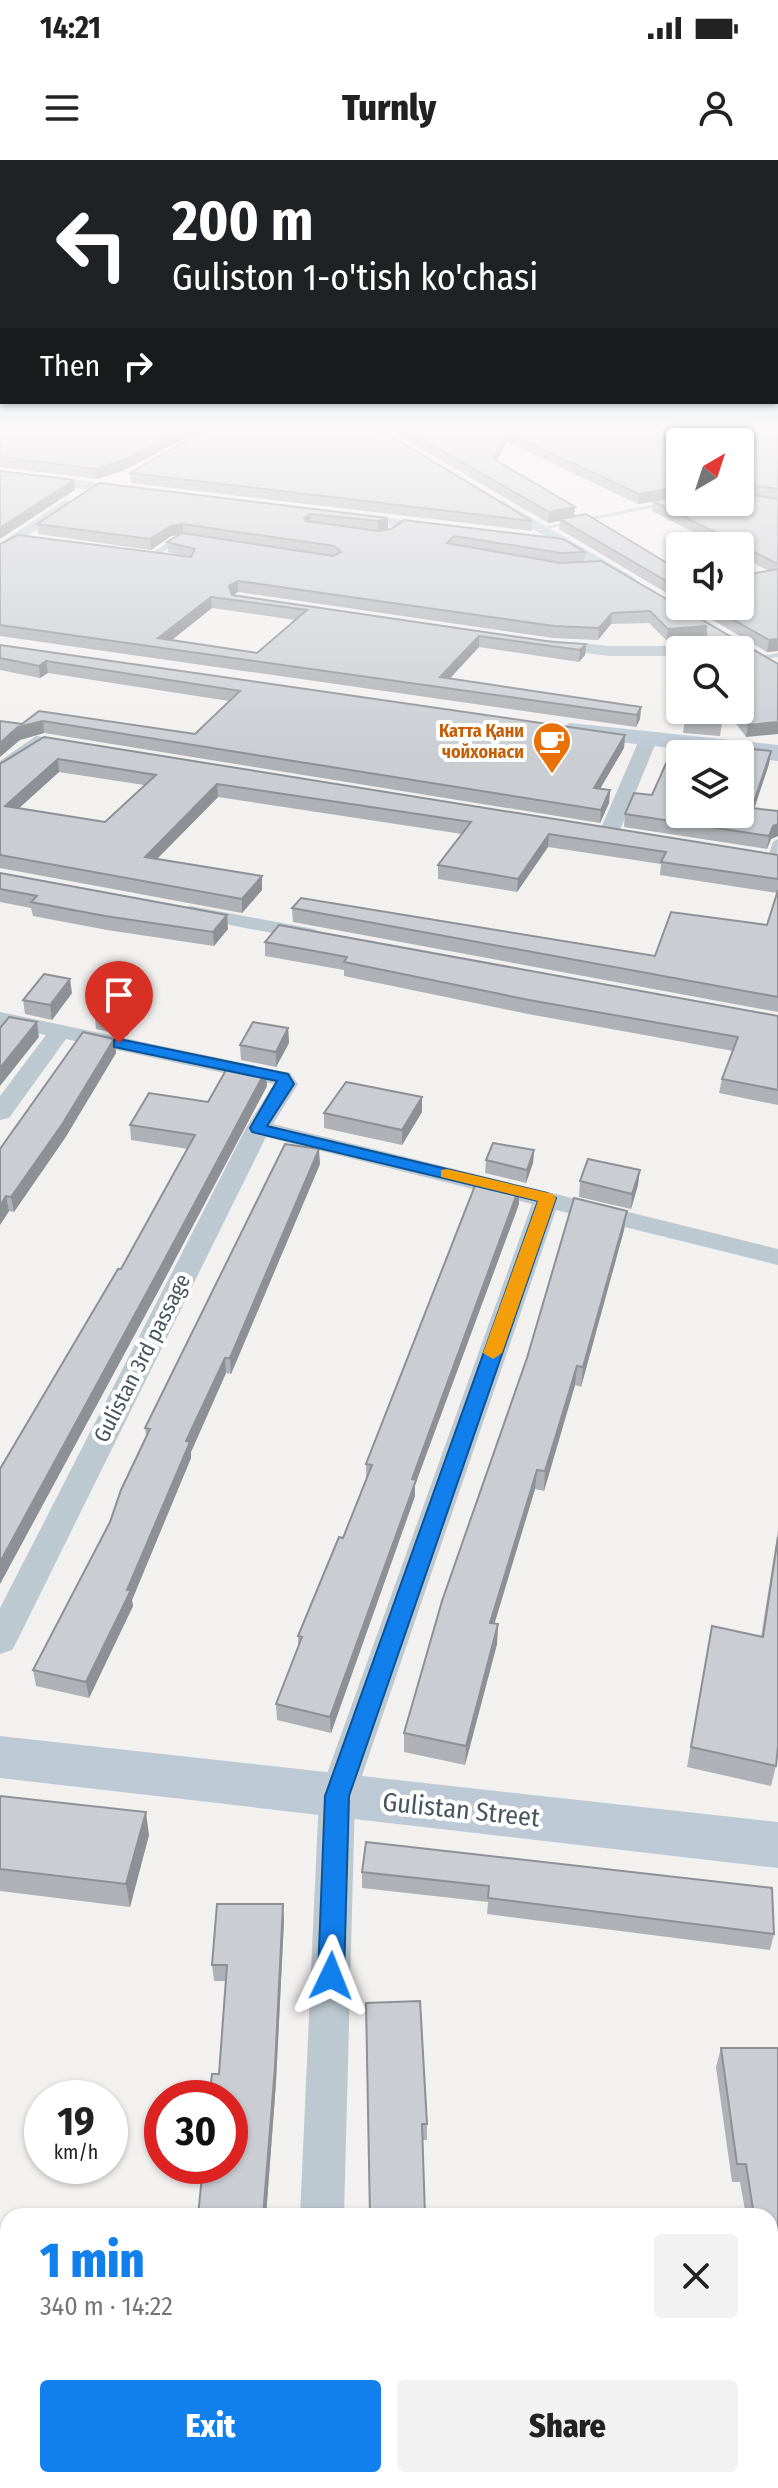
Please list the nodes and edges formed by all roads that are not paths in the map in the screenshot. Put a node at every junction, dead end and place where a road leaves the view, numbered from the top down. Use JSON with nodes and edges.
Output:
{"nodes":[{"id":1,"x":555,"y":537,"type":"edge"},
{"id":2,"x":16,"y":538,"type":"joint"},
{"id":3,"x":522,"y":538,"type":"edge"},
{"id":4,"x":198,"y":541,"type":"edge"},
{"id":5,"x":46,"y":542,"type":"edge"},
{"id":6,"x":566,"y":543,"type":"junction"},
{"id":7,"x":0,"y":549,"type":"edge"},
{"id":8,"x":142,"y":556,"type":"joint"},
{"id":9,"x":175,"y":560,"type":"edge"},
{"id":10,"x":648,"y":591,"type":"edge"},
{"id":11,"x":537,"y":644,"type":"edge"},
{"id":12,"x":666,"y":651,"type":"edge"},
{"id":13,"x":756,"y":654,"type":"joint"},
{"id":14,"x":778,"y":655,"type":"edge"},
{"id":15,"x":778,"y":669,"type":"edge"},
{"id":16,"x":539,"y":725,"type":"edge"},
{"id":17,"x":648,"y":740,"type":"junction"},
{"id":18,"x":91,"y":749,"type":"edge"},
{"id":19,"x":778,"y":753,"type":"edge"},
{"id":20,"x":0,"y":770,"type":"edge"},
{"id":21,"x":608,"y":835,"type":"edge"},
{"id":22,"x":171,"y":909,"type":"edge"},
{"id":23,"x":342,"y":941,"type":"edge"},
{"id":24,"x":0,"y":1019,"type":"edge"},
{"id":25,"x":60,"y":1032,"type":"junction"},
{"id":26,"x":0,"y":1113,"type":"edge"},
{"id":27,"x":258,"y":1128,"type":"junction"},
{"id":28,"x":547,"y":1198,"type":"junction"},
{"id":29,"x":778,"y":1257,"type":"edge"},
{"id":30,"x":0,"y":1641,"type":"edge"},
{"id":31,"x":0,"y":1757,"type":"edge"},
{"id":32,"x":337,"y":1796,"type":"junction"},
{"id":33,"x":778,"y":1845,"type":"edge"},
{"id":34,"x":322,"y":2208,"type":"edge"}],
"edges":[{"from":1,"to":6,"type":"street"},
{"from":2,"to":5,"type":"street"},
{"from":2,"to":7,"type":"street"},
{"from":3,"to":6,"type":"street"},
{"from":4,"to":8,"type":"lane"},
{"from":6,"to":10,"type":"street"},
{"from":8,"to":9,"type":"street"},
{"from":11,"to":12,"type":"street"},
{"from":13,"to":14,"type":"lane"},
{"from":13,"to":15,"type":"street"},
{"from":16,"to":17,"type":"main road"},
{"from":17,"to":19,"type":"main road"},
{"from":17,"to":21,"type":"street"},
{"from":18,"to":20,"type":"street"},
{"from":22,"to":23,"type":"street"},
{"from":24,"to":25,"type":"street"},
{"from":25,"to":26,"type":"street"},
{"from":25,"to":27,"type":"street","name":"Gulistan 3rd passage"},
{"from":27,"to":28,"type":"street"},
{"from":27,"to":30,"type":"street","name":"Gulistan 3rd passage"},
{"from":28,"to":29,"type":"street"},
{"from":28,"to":32,"type":"street"},
{"from":31,"to":32,"type":"main road","name":"Gulistan Street"},
{"from":32,"to":33,"type":"main road","name":"Gulistan Street"},
{"from":32,"to":34,"type":"street"}]}
